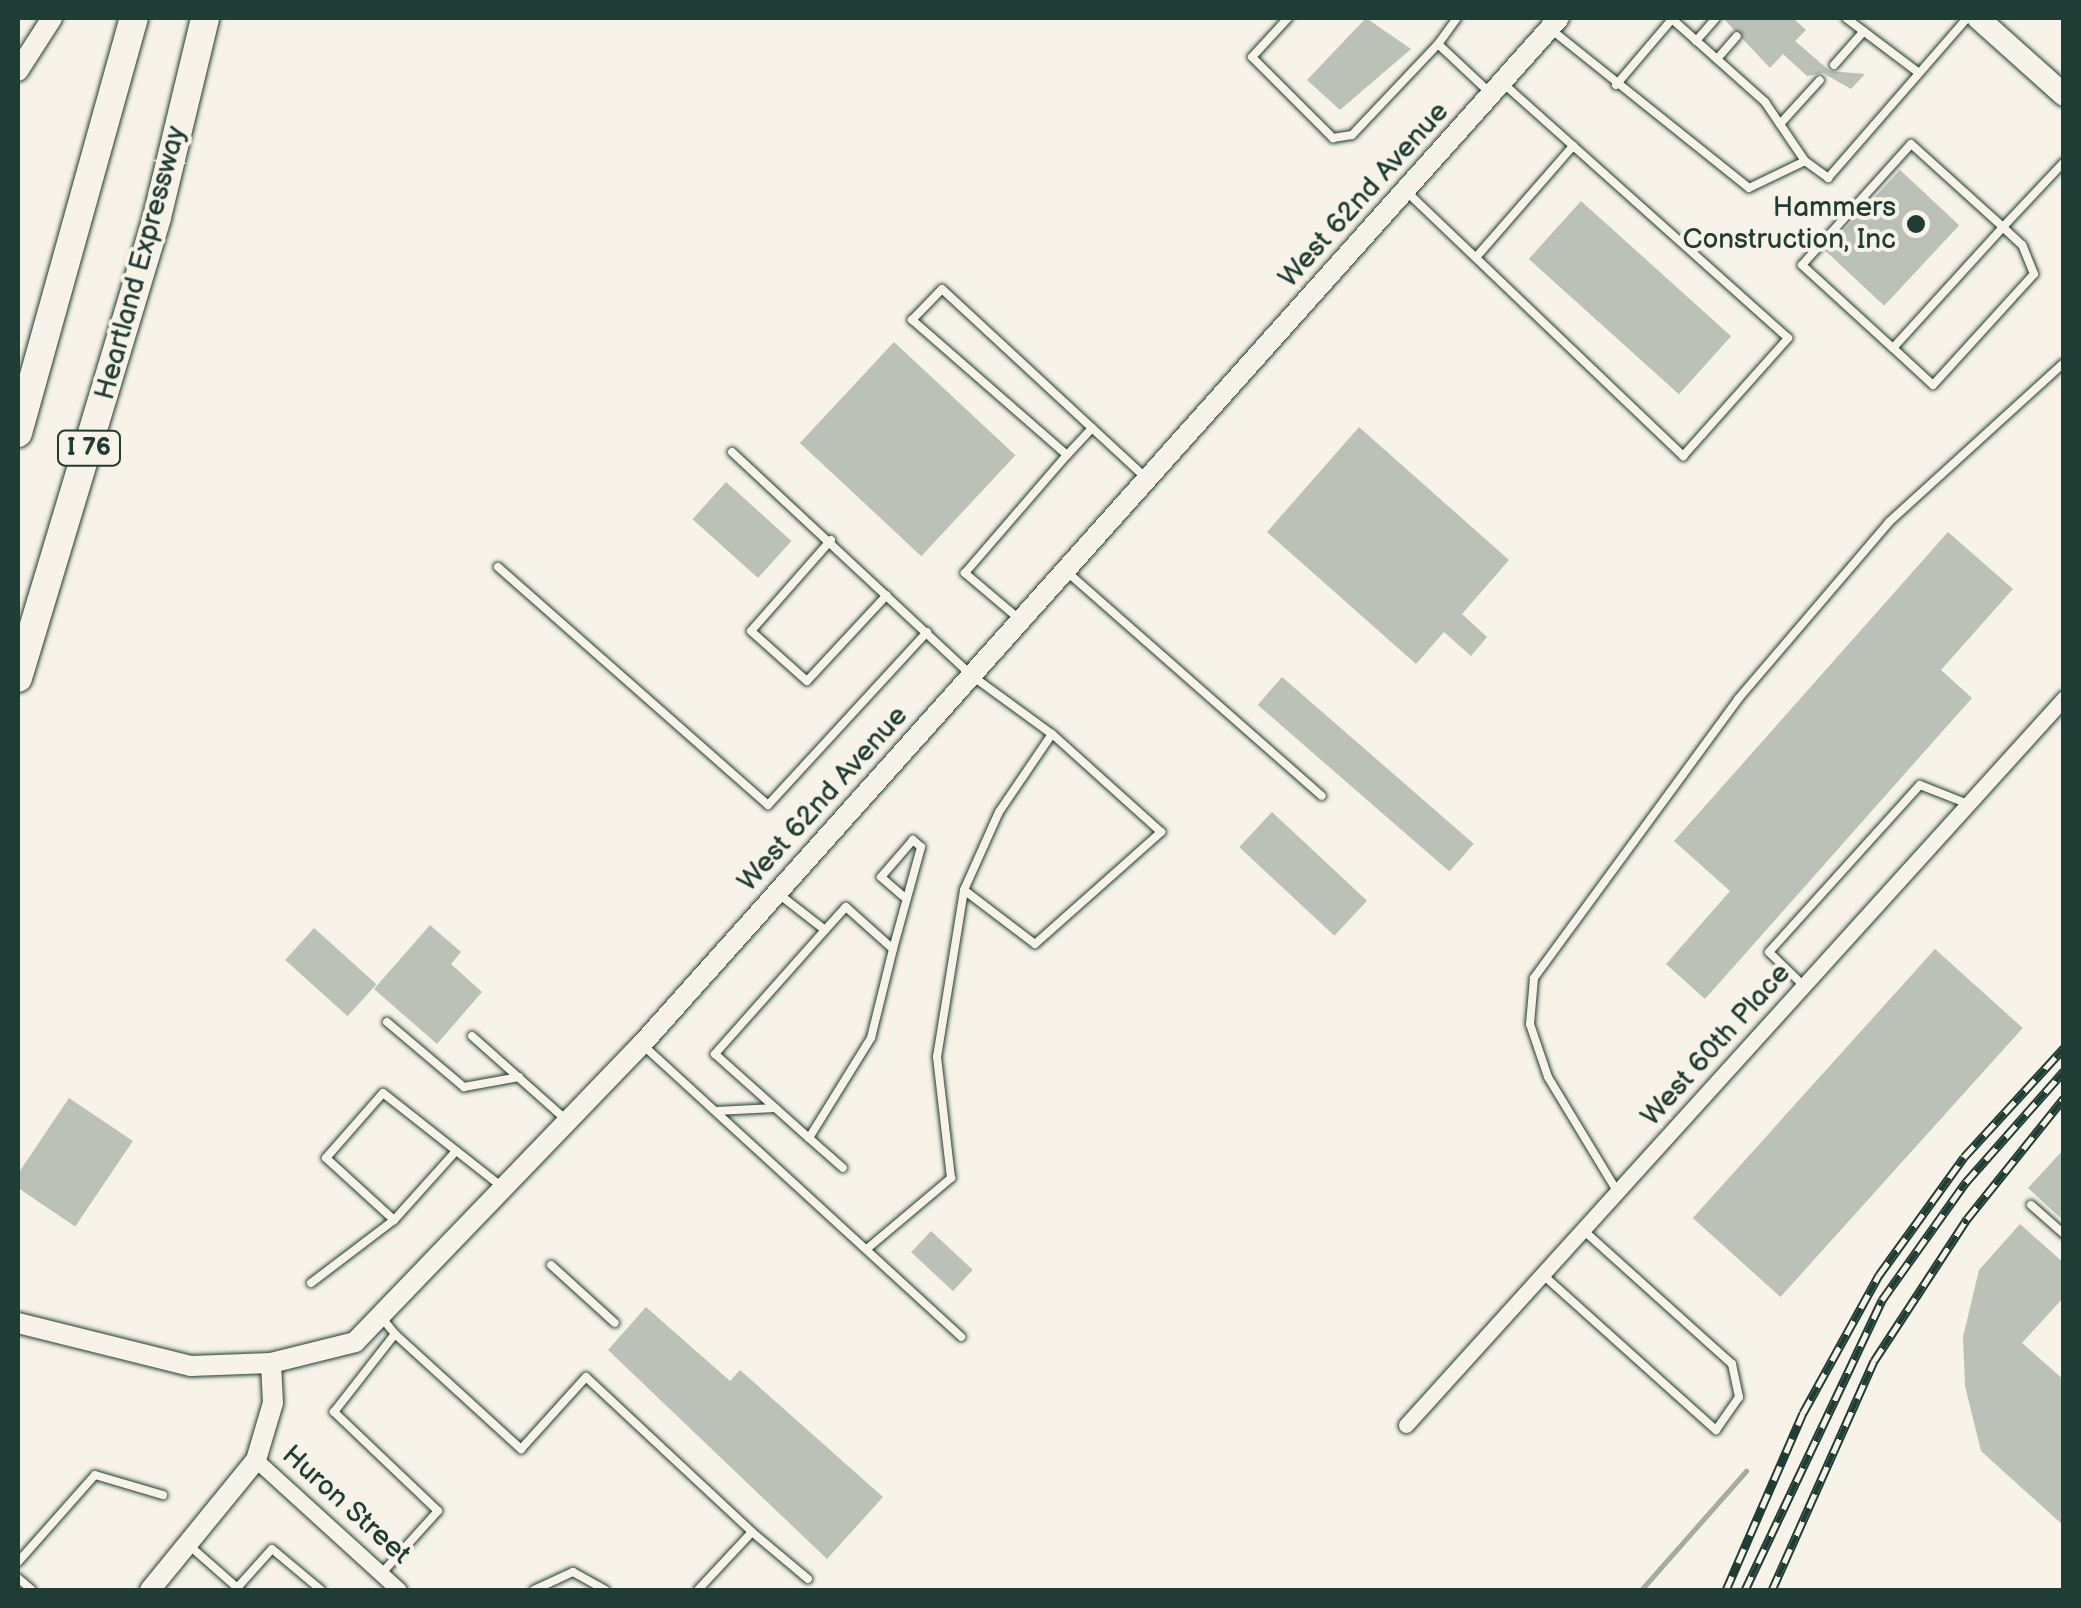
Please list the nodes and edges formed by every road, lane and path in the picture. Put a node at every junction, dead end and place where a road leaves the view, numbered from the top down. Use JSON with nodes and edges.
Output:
{"nodes":[{"id":1,"x":52,"y":18,"type":"edge"},
{"id":2,"x":134,"y":18,"type":"edge"},
{"id":3,"x":205,"y":18,"type":"edge"},
{"id":4,"x":213,"y":18,"type":"edge"},
{"id":5,"x":1288,"y":18,"type":"edge"},
{"id":6,"x":1457,"y":18,"type":"edge"},
{"id":7,"x":1672,"y":18,"type":"edge"},
{"id":8,"x":1716,"y":18,"type":"edge"},
{"id":9,"x":1846,"y":18,"type":"edge"},
{"id":10,"x":1967,"y":18,"type":"edge"},
{"id":11,"x":1978,"y":18,"type":"edge"},
{"id":12,"x":1555,"y":23,"type":"edge"},
{"id":13,"x":1864,"y":31,"type":"junction"},
{"id":14,"x":1736,"y":36,"type":"dead end"},
{"id":15,"x":1696,"y":41,"type":"junction"},
{"id":16,"x":1438,"y":44,"type":"junction"},
{"id":17,"x":1717,"y":59,"type":"junction"},
{"id":18,"x":1834,"y":65,"type":"dead end"},
{"id":19,"x":18,"y":71,"type":"edge"},
{"id":20,"x":1919,"y":73,"type":"junction"},
{"id":21,"x":1820,"y":80,"type":"dead end"},
{"id":22,"x":1616,"y":85,"type":"junction"},
{"id":23,"x":1497,"y":89,"type":"junction"},
{"id":24,"x":2064,"y":96,"type":"edge"},
{"id":25,"x":1780,"y":124,"type":"junction"},
{"id":26,"x":1573,"y":146,"type":"junction"},
{"id":27,"x":1805,"y":161,"type":"junction"},
{"id":28,"x":2064,"y":162,"type":"edge"},
{"id":29,"x":1405,"y":190,"type":"junction"},
{"id":30,"x":157,"y":216,"type":"junction"},
{"id":31,"x":2003,"y":228,"type":"junction"},
{"id":32,"x":1478,"y":255,"type":"junction"},
{"id":33,"x":1893,"y":348,"type":"junction"},
{"id":34,"x":2064,"y":363,"type":"edge"},
{"id":35,"x":1092,"y":428,"type":"junction"},
{"id":36,"x":18,"y":433,"type":"edge"},
{"id":37,"x":732,"y":452,"type":"dead end"},
{"id":38,"x":1067,"y":454,"type":"junction"},
{"id":39,"x":1148,"y":480,"type":"junction"},
{"id":40,"x":831,"y":540,"type":"junction"},
{"id":41,"x":498,"y":567,"type":"dead end"},
{"id":42,"x":1066,"y":572,"type":"junction"},
{"id":43,"x":887,"y":595,"type":"junction"},
{"id":44,"x":1021,"y":621,"type":"junction"},
{"id":45,"x":926,"y":632,"type":"junction"},
{"id":46,"x":971,"y":675,"type":"junction"},
{"id":47,"x":18,"y":678,"type":"edge"},
{"id":48,"x":2064,"y":698,"type":"edge"},
{"id":49,"x":1052,"y":734,"type":"junction"},
{"id":50,"x":1322,"y":796,"type":"dead end"},
{"id":51,"x":1968,"y":804,"type":"junction"},
{"id":52,"x":964,"y":890,"type":"junction"},
{"id":53,"x":776,"y":892,"type":"junction"},
{"id":54,"x":903,"y":896,"type":"junction"},
{"id":55,"x":825,"y":930,"type":"junction"},
{"id":56,"x":893,"y":949,"type":"junction"},
{"id":57,"x":1804,"y":985,"type":"junction"},
{"id":58,"x":386,"y":1022,"type":"dead end"},
{"id":59,"x":472,"y":1036,"type":"dead end"},
{"id":60,"x":642,"y":1044,"type":"junction"},
{"id":61,"x":519,"y":1077,"type":"junction"},
{"id":62,"x":775,"y":1108,"type":"junction"},
{"id":63,"x":716,"y":1111,"type":"junction"},
{"id":64,"x":568,"y":1122,"type":"junction"},
{"id":65,"x":809,"y":1138,"type":"junction"},
{"id":66,"x":456,"y":1151,"type":"junction"},
{"id":67,"x":843,"y":1168,"type":"dead end"},
{"id":68,"x":506,"y":1189,"type":"junction"},
{"id":69,"x":1618,"y":1191,"type":"junction"},
{"id":70,"x":2030,"y":1204,"type":"dead end"},
{"id":71,"x":394,"y":1220,"type":"junction"},
{"id":72,"x":1583,"y":1230,"type":"junction"},
{"id":73,"x":2064,"y":1234,"type":"edge"},
{"id":74,"x":868,"y":1248,"type":"junction"},
{"id":75,"x":551,"y":1265,"type":"dead end"},
{"id":76,"x":1542,"y":1274,"type":"junction"},
{"id":77,"x":311,"y":1283,"type":"dead end"},
{"id":78,"x":18,"y":1323,"type":"edge"},
{"id":79,"x":615,"y":1323,"type":"dead end"},
{"id":80,"x":388,"y":1326,"type":"junction"},
{"id":81,"x":960,"y":1337,"type":"dead end"},
{"id":82,"x":271,"y":1363,"type":"junction"},
{"id":83,"x":1406,"y":1425,"type":"dead end"},
{"id":84,"x":256,"y":1460,"type":"junction"},
{"id":85,"x":163,"y":1496,"type":"dead end"},
{"id":86,"x":752,"y":1532,"type":"junction"},
{"id":87,"x":191,"y":1546,"type":"junction"},
{"id":88,"x":18,"y":1562,"type":"edge"},
{"id":89,"x":380,"y":1574,"type":"junction"},
{"id":90,"x":18,"y":1578,"type":"edge"},
{"id":91,"x":808,"y":1579,"type":"dead end"},
{"id":92,"x":239,"y":1589,"type":"edge"},
{"id":93,"x":32,"y":1590,"type":"edge"},
{"id":94,"x":150,"y":1590,"type":"edge"},
{"id":95,"x":321,"y":1590,"type":"edge"},
{"id":96,"x":399,"y":1590,"type":"edge"},
{"id":97,"x":534,"y":1590,"type":"edge"},
{"id":98,"x":605,"y":1590,"type":"edge"},
{"id":99,"x":698,"y":1590,"type":"edge"}],
"edges":[{"from":1,"to":19,"type":"street"},
{"from":2,"to":36,"type":"highway","number":"I 76"},
{"from":3,"to":30,"type":"highway","name":"Heartland Expressway","number":"I 76"},
{"from":4,"to":30,"type":"highway"},
{"from":5,"to":16,"type":"lane"},
{"from":6,"to":16,"type":"lane"},
{"from":7,"to":15,"type":"lane"},
{"from":7,"to":22,"type":"lane"},
{"from":8,"to":15,"type":"lane"},
{"from":9,"to":13,"type":"lane"},
{"from":10,"to":20,"type":"lane"},
{"from":11,"to":24,"type":"main road"},
{"from":12,"to":22,"type":"lane"},
{"from":12,"to":23,"type":"street","name":"West 62nd Avenue"},
{"from":13,"to":18,"type":"lane"},
{"from":13,"to":20,"type":"lane"},
{"from":14,"to":17,"type":"lane"},
{"from":15,"to":17,"type":"lane"},
{"from":16,"to":23,"type":"lane"},
{"from":17,"to":25,"type":"lane"},
{"from":20,"to":27,"type":"lane"},
{"from":21,"to":25,"type":"lane"},
{"from":22,"to":27,"type":"lane"},
{"from":23,"to":26,"type":"lane"},
{"from":23,"to":29,"type":"street","name":"West 62nd Avenue"},
{"from":25,"to":27,"type":"lane"},
{"from":26,"to":32,"type":"lane"},
{"from":26,"to":32,"type":"lane"},
{"from":28,"to":31,"type":"lane"},
{"from":29,"to":32,"type":"lane"},
{"from":29,"to":39,"type":"street","name":"West 62nd Avenue"},
{"from":30,"to":47,"type":"highway","name":"Heartland Expressway","number":"I 76"},
{"from":31,"to":33,"type":"lane"},
{"from":31,"to":33,"type":"lane"},
{"from":31,"to":33,"type":"lane"},
{"from":34,"to":69,"type":"lane"},
{"from":35,"to":38,"type":"lane"},
{"from":35,"to":38,"type":"lane"},
{"from":35,"to":39,"type":"lane"},
{"from":37,"to":40,"type":"lane"},
{"from":38,"to":44,"type":"lane"},
{"from":39,"to":42,"type":"street","name":"West 62nd Avenue"},
{"from":40,"to":43,"type":"lane"},
{"from":40,"to":43,"type":"lane"},
{"from":41,"to":45,"type":"lane"},
{"from":42,"to":44,"type":"street","name":"West 62nd Avenue"},
{"from":42,"to":50,"type":"lane"},
{"from":43,"to":45,"type":"lane"},
{"from":44,"to":46,"type":"street","name":"West 62nd Avenue"},
{"from":45,"to":46,"type":"lane"},
{"from":46,"to":49,"type":"lane"},
{"from":46,"to":53,"type":"street","name":"West 62nd Avenue"},
{"from":48,"to":51,"type":"street","name":"West 60th Place"},
{"from":49,"to":52,"type":"lane"},
{"from":49,"to":52,"type":"lane"},
{"from":51,"to":57,"type":"street","name":"West 60th Place"},
{"from":51,"to":57,"type":"lane"},
{"from":52,"to":74,"type":"lane"},
{"from":53,"to":55,"type":"lane"},
{"from":53,"to":60,"type":"street","name":"West 62nd Avenue"},
{"from":54,"to":54,"type":"lane"},
{"from":54,"to":56,"type":"lane"},
{"from":55,"to":56,"type":"lane"},
{"from":55,"to":62,"type":"lane"},
{"from":56,"to":65,"type":"lane"},
{"from":57,"to":69,"type":"street","name":"West 60th Place"},
{"from":58,"to":61,"type":"lane"},
{"from":59,"to":61,"type":"lane"},
{"from":60,"to":63,"type":"lane"},
{"from":60,"to":64,"type":"street","name":"West 62nd Avenue"},
{"from":61,"to":64,"type":"lane"},
{"from":62,"to":63,"type":"lane"},
{"from":62,"to":65,"type":"lane"},
{"from":63,"to":74,"type":"lane"},
{"from":64,"to":68,"type":"street","name":"West 62nd Avenue"},
{"from":65,"to":67,"type":"lane"},
{"from":66,"to":68,"type":"lane"},
{"from":66,"to":71,"type":"lane"},
{"from":66,"to":71,"type":"lane"},
{"from":68,"to":80,"type":"street","name":"West 62nd Avenue"},
{"from":69,"to":72,"type":"street","name":"West 60th Place"},
{"from":70,"to":73,"type":"lane"},
{"from":71,"to":77,"type":"lane"},
{"from":72,"to":76,"type":"street","name":"West 60th Place"},
{"from":72,"to":76,"type":"lane"},
{"from":74,"to":81,"type":"lane"},
{"from":75,"to":79,"type":"lane"},
{"from":76,"to":83,"type":"street","name":"West 60th Place"},
{"from":78,"to":82,"type":"street"},
{"from":80,"to":82,"type":"street","name":"West 62nd Avenue"},
{"from":80,"to":86,"type":"lane"},
{"from":80,"to":89,"type":"lane"},
{"from":82,"to":84,"type":"street"},
{"from":84,"to":87,"type":"street"},
{"from":84,"to":89,"type":"street","name":"Huron Street"},
{"from":85,"to":88,"type":"lane"},
{"from":86,"to":91,"type":"lane"},
{"from":86,"to":99,"type":"lane"},
{"from":87,"to":92,"type":"lane"},
{"from":87,"to":94,"type":"street"},
{"from":89,"to":96,"type":"street","name":"Huron Street"},
{"from":90,"to":93,"type":"lane"},
{"from":92,"to":95,"type":"lane"},
{"from":97,"to":98,"type":"lane"}]}
